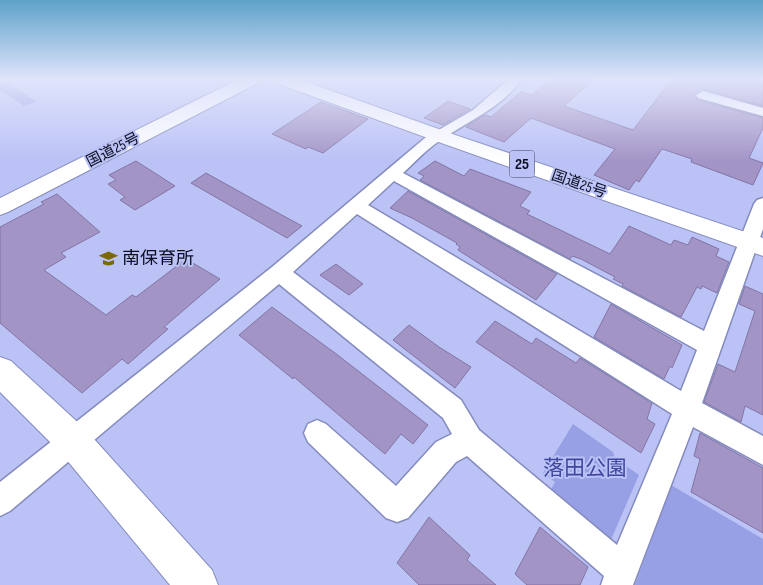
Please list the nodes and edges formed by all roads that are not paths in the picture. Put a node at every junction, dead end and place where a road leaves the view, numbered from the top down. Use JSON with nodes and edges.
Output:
{"nodes":[{"id":1,"x":198,"y":106,"type":"edge"},
{"id":2,"x":359,"y":106,"type":"edge"},
{"id":3,"x":487,"y":106,"type":"edge"},
{"id":4,"x":743,"y":106,"type":"edge"},
{"id":5,"x":763,"y":112,"type":"edge"},
{"id":6,"x":440,"y":135,"type":"junction"},
{"id":7,"x":393,"y":174,"type":"junction"},
{"id":8,"x":763,"y":204,"type":"edge"},
{"id":9,"x":355,"y":205,"type":"junction"},
{"id":10,"x":0,"y":207,"type":"edge"},
{"id":11,"x":756,"y":245,"type":"edge"},
{"id":12,"x":279,"y":272,"type":"junction"},
{"id":13,"x":711,"y":346,"type":"junction"},
{"id":14,"x":0,"y":371,"type":"edge"},
{"id":15,"x":688,"y":410,"type":"junction"},
{"id":16,"x":317,"y":433,"type":"dead end"},
{"id":17,"x":73,"y":440,"type":"junction"},
{"id":18,"x":469,"y":440,"type":"junction"},
{"id":19,"x":763,"y":451,"type":"edge"},
{"id":20,"x":0,"y":501,"type":"edge"},
{"id":21,"x":620,"y":578,"type":"edge"},
{"id":22,"x":197,"y":585,"type":"edge"}],
"edges":[{"from":1,"to":10,"type":"main road","name":"国道25号"},
{"from":2,"to":6,"type":"main road","name":"国道25号","number":"25"},
{"from":3,"to":6,"type":"street"},
{"from":4,"to":5,"type":"street"},
{"from":6,"to":7,"type":"street"},
{"from":6,"to":11,"type":"main road","name":"国道25号","number":"25"},
{"from":7,"to":9,"type":"street"},
{"from":7,"to":13,"type":"street"},
{"from":8,"to":11,"type":"street"},
{"from":9,"to":12,"type":"street"},
{"from":9,"to":15,"type":"street"},
{"from":11,"to":13,"type":"street"},
{"from":12,"to":17,"type":"street"},
{"from":12,"to":18,"type":"street"},
{"from":13,"to":15,"type":"street"},
{"from":14,"to":17,"type":"main road"},
{"from":15,"to":19,"type":"street"},
{"from":15,"to":21,"type":"street"},
{"from":16,"to":18,"type":"street"},
{"from":17,"to":20,"type":"street"},
{"from":17,"to":22,"type":"main road"},
{"from":18,"to":21,"type":"street"}]}
